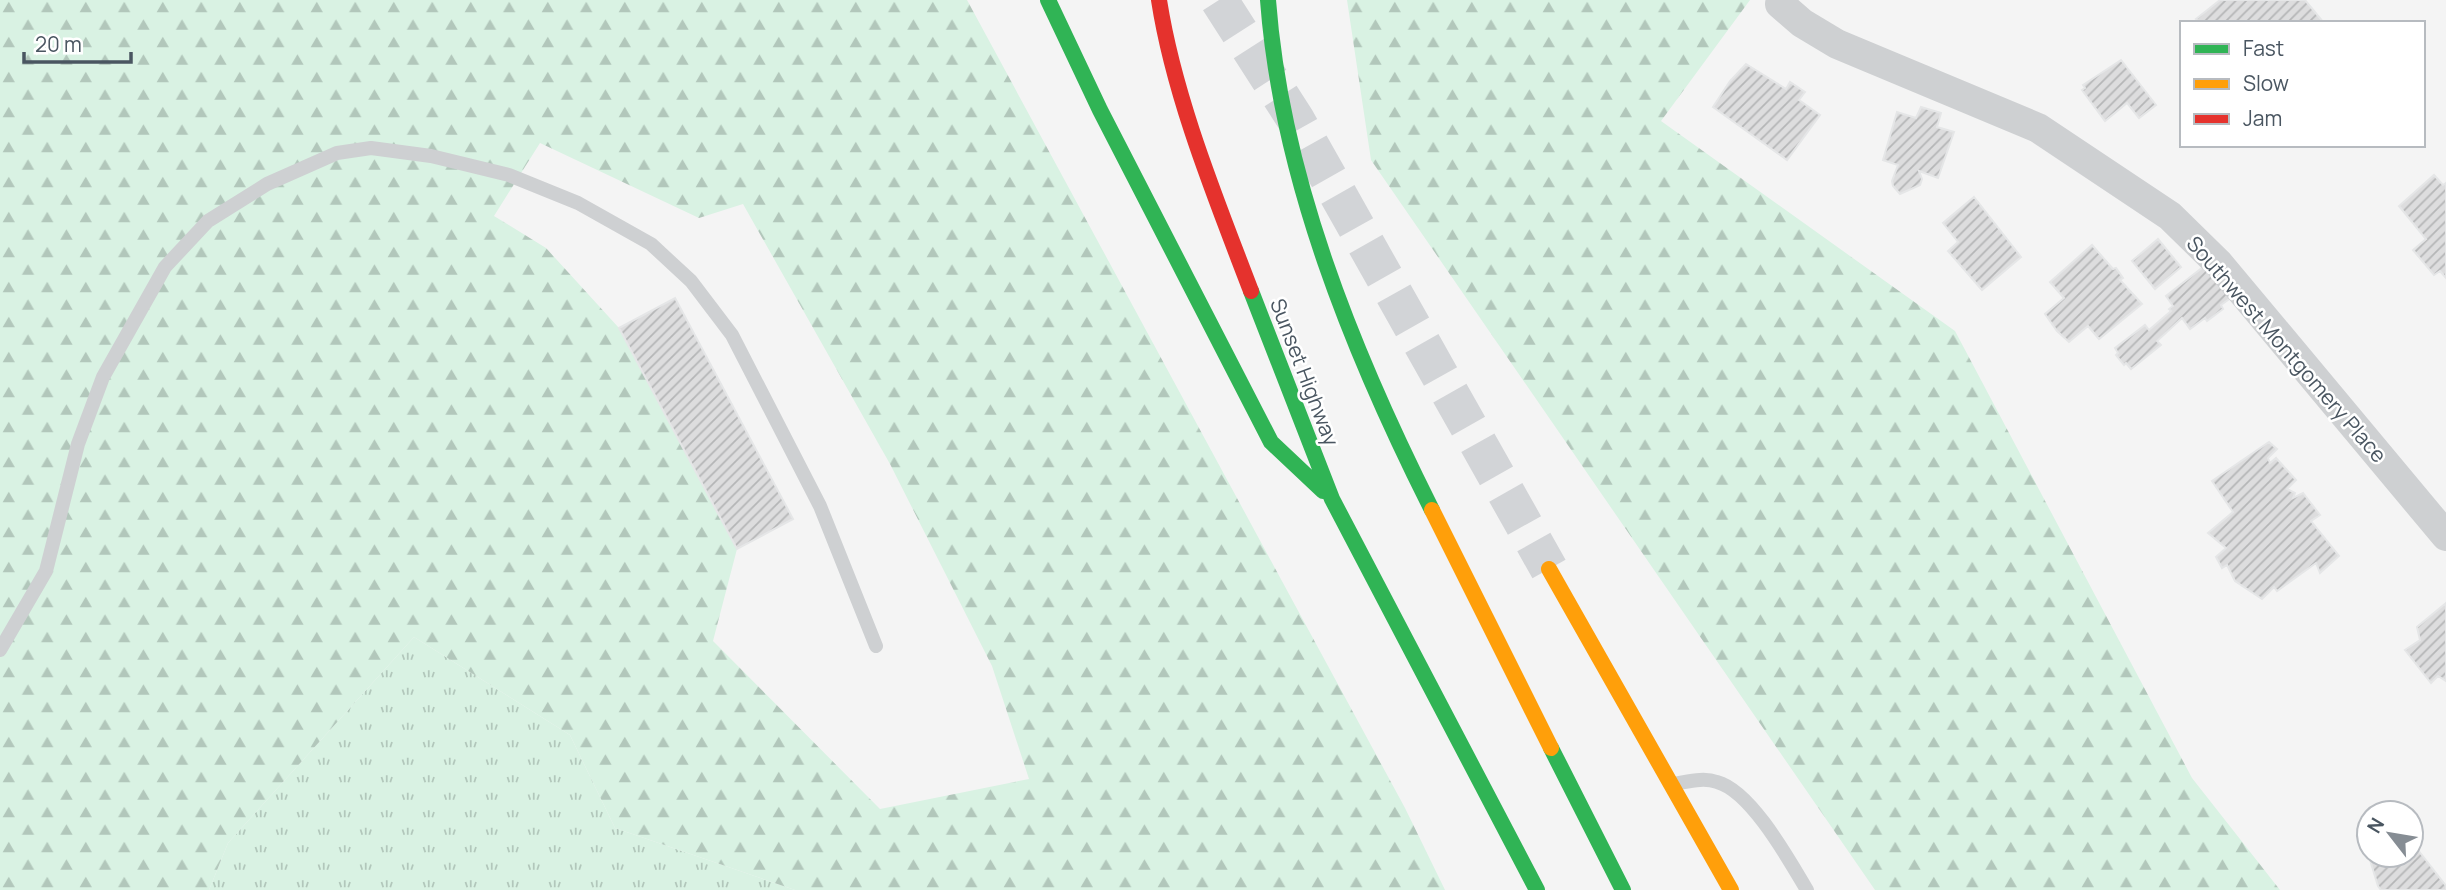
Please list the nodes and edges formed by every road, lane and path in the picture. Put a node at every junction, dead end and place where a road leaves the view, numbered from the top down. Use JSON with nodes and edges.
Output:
{"nodes":[{"id":1,"x":1048,"y":0,"type":"edge"},
{"id":2,"x":1159,"y":0,"type":"edge"},
{"id":3,"x":1268,"y":0,"type":"edge"},
{"id":4,"x":1780,"y":4,"type":"dead end"},
{"id":5,"x":1332,"y":499,"type":"junction"},
{"id":6,"x":2446,"y":536,"type":"edge"},
{"id":7,"x":1549,"y":569,"type":"tunnel mouth"},
{"id":8,"x":876,"y":646,"type":"dead end"},
{"id":9,"x":0,"y":650,"type":"edge"},
{"id":10,"x":1670,"y":784,"type":"junction"},
{"id":11,"x":1537,"y":890,"type":"edge"},
{"id":12,"x":1623,"y":890,"type":"edge"},
{"id":13,"x":1731,"y":890,"type":"edge"},
{"id":14,"x":1807,"y":890,"type":"edge"}],
"edges":[{"from":1,"to":5,"type":"highway"},
{"from":2,"to":5,"type":"highway","name":"Sunset Highway"},
{"from":3,"to":12,"type":"highway"},
{"from":4,"to":6,"type":"street","name":"Southwest Montgomery Place"},
{"from":5,"to":11,"type":"highway","name":"Sunset Highway"},
{"from":7,"to":10,"type":"highway"},
{"from":8,"to":9,"type":"lane"},
{"from":10,"to":13,"type":"highway"},
{"from":10,"to":14,"type":"lane"}]}
